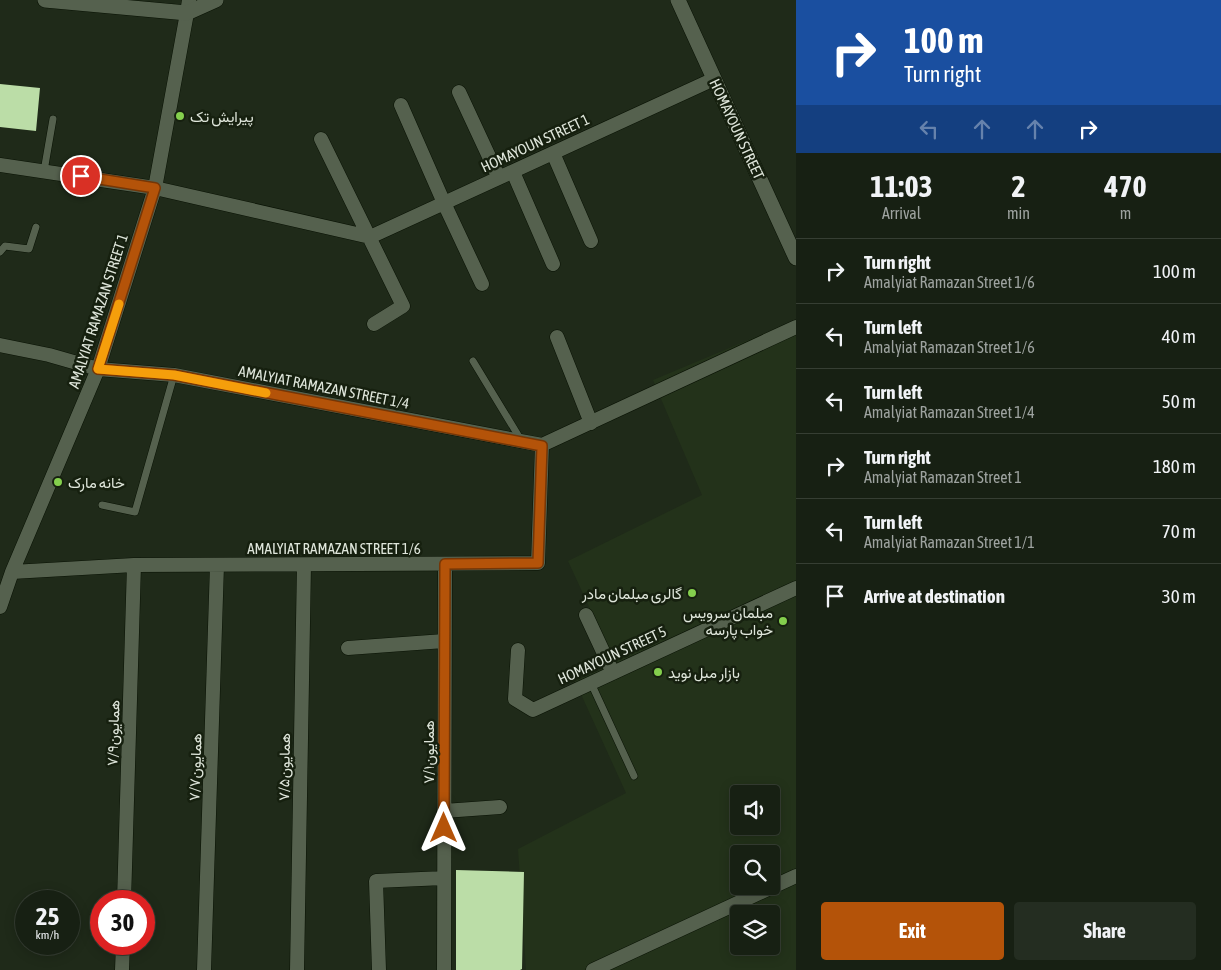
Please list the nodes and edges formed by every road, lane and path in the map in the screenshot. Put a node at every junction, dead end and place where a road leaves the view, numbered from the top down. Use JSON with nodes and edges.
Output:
{"nodes":[{"id":1,"x":45,"y":0,"type":"edge"},
{"id":2,"x":216,"y":0,"type":"edge"},
{"id":3,"x":678,"y":0,"type":"edge"},
{"id":4,"x":188,"y":6,"type":"edge"},
{"id":5,"x":714,"y":79,"type":"junction"},
{"id":6,"x":460,"y":92,"type":"dead end"},
{"id":7,"x":401,"y":105,"type":"dead end"},
{"id":8,"x":53,"y":119,"type":"dead end"},
{"id":9,"x":321,"y":139,"type":"dead end"},
{"id":10,"x":553,"y":153,"type":"junction"},
{"id":11,"x":0,"y":164,"type":"edge"},
{"id":12,"x":44,"y":170,"type":"junction"},
{"id":13,"x":513,"y":172,"type":"junction"},
{"id":14,"x":499,"y":178,"type":"junction"},
{"id":15,"x":155,"y":188,"type":"junction"},
{"id":16,"x":444,"y":203,"type":"junction"},
{"id":17,"x":36,"y":227,"type":"dead end"},
{"id":18,"x":790,"y":231,"type":"edge"},
{"id":19,"x":370,"y":237,"type":"junction"},
{"id":20,"x":591,"y":241,"type":"dead end"},
{"id":21,"x":0,"y":252,"type":"edge"},
{"id":22,"x":796,"y":258,"type":"edge"},
{"id":23,"x":553,"y":264,"type":"dead end"},
{"id":24,"x":482,"y":284,"type":"dead end"},
{"id":25,"x":374,"y":324,"type":"dead end"},
{"id":26,"x":796,"y":327,"type":"edge"},
{"id":27,"x":556,"y":337,"type":"dead end"},
{"id":28,"x":0,"y":345,"type":"edge"},
{"id":29,"x":473,"y":361,"type":"dead end"},
{"id":30,"x":98,"y":369,"type":"junction"},
{"id":31,"x":174,"y":375,"type":"junction"},
{"id":32,"x":591,"y":423,"type":"junction"},
{"id":33,"x":522,"y":442,"type":"junction"},
{"id":34,"x":542,"y":446,"type":"junction"},
{"id":35,"x":102,"y":505,"type":"dead end"},
{"id":36,"x":445,"y":564,"type":"junction"},
{"id":37,"x":217,"y":565,"type":"junction"},
{"id":38,"x":304,"y":565,"type":"junction"},
{"id":39,"x":134,"y":566,"type":"junction"},
{"id":40,"x":12,"y":572,"type":"junction"},
{"id":41,"x":796,"y":588,"type":"edge"},
{"id":42,"x":0,"y":607,"type":"edge"},
{"id":43,"x":586,"y":615,"type":"dead end"},
{"id":44,"x":444,"y":641,"type":"junction"},
{"id":45,"x":348,"y":648,"type":"dead end"},
{"id":46,"x":518,"y":650,"type":"dead end"},
{"id":47,"x":614,"y":673,"type":"junction"},
{"id":48,"x":591,"y":683,"type":"junction"},
{"id":49,"x":634,"y":776,"type":"dead end"},
{"id":50,"x":500,"y":808,"type":"dead end"},
{"id":51,"x":444,"y":811,"type":"junction"},
{"id":52,"x":796,"y":876,"type":"edge"},
{"id":53,"x":444,"y":878,"type":"junction"},
{"id":54,"x":124,"y":890,"type":"edge"},
{"id":55,"x":123,"y":955,"type":"edge"},
{"id":56,"x":122,"y":970,"type":"edge"},
{"id":57,"x":204,"y":970,"type":"edge"},
{"id":58,"x":296,"y":970,"type":"edge"},
{"id":59,"x":379,"y":970,"type":"edge"},
{"id":60,"x":444,"y":970,"type":"edge"},
{"id":61,"x":593,"y":970,"type":"edge"}],
"edges":[{"from":1,"to":4,"type":"street"},
{"from":2,"to":4,"type":"street"},
{"from":3,"to":5,"type":"street","name":"HOMAYOUN STREET"},
{"from":4,"to":15,"type":"street","name":"AMALYIAT RAMAZAN STREET 1"},
{"from":5,"to":10,"type":"street","name":"HOMAYOUN STREET 1"},
{"from":5,"to":18,"type":"street","name":"HOMAYOUN STREET"},
{"from":6,"to":14,"type":"street"},
{"from":7,"to":16,"type":"street"},
{"from":8,"to":12,"type":"lane"},
{"from":9,"to":19,"type":"street"},
{"from":10,"to":13,"type":"street","name":"HOMAYOUN STREET 1"},
{"from":10,"to":20,"type":"street"},
{"from":11,"to":12,"type":"street"},
{"from":12,"to":15,"type":"street"},
{"from":13,"to":14,"type":"street","name":"HOMAYOUN STREET 1"},
{"from":13,"to":23,"type":"street"},
{"from":14,"to":16,"type":"street","name":"HOMAYOUN STREET 1"},
{"from":15,"to":19,"type":"street"},
{"from":15,"to":30,"type":"street","name":"AMALYIAT RAMAZAN STREET 1"},
{"from":16,"to":19,"type":"street","name":"HOMAYOUN STREET 1"},
{"from":16,"to":24,"type":"street"},
{"from":17,"to":21,"type":"lane"},
{"from":18,"to":22,"type":"street","name":"HOMAYOUN STREET"},
{"from":19,"to":25,"type":"street"},
{"from":26,"to":32,"type":"street"},
{"from":27,"to":32,"type":"street"},
{"from":28,"to":30,"type":"street","name":"AMALYIAT RAMAZAN STREET 1/4"},
{"from":29,"to":33,"type":"lane"},
{"from":30,"to":31,"type":"street","name":"AMALYIAT RAMAZAN STREET 1/4"},
{"from":30,"to":40,"type":"street","name":"AMALYIAT RAMAZAN STREET 1"},
{"from":31,"to":33,"type":"street","name":"AMALYIAT RAMAZAN STREET 1/4"},
{"from":31,"to":35,"type":"lane"},
{"from":32,"to":34,"type":"street"},
{"from":33,"to":34,"type":"street","name":"AMALYIAT RAMAZAN STREET 1/4"},
{"from":34,"to":36,"type":"street","name":"AMALYIAT RAMAZAN STREET 1/6"},
{"from":36,"to":38,"type":"street","name":"AMALYIAT RAMAZAN STREET 1/6"},
{"from":36,"to":44,"type":"street","name":"همایون۷/۱"},
{"from":37,"to":38,"type":"street","name":"AMALYIAT RAMAZAN STREET 1/6"},
{"from":37,"to":39,"type":"street","name":"AMALYIAT RAMAZAN STREET 1/6"},
{"from":37,"to":57,"type":"street","name":"همایون۷/۷"},
{"from":38,"to":58,"type":"street","name":"همایون۷/۵"},
{"from":39,"to":40,"type":"street","name":"AMALYIAT RAMAZAN STREET 1/6"},
{"from":39,"to":54,"type":"street","name":"همایون۷/۹"},
{"from":40,"to":42,"type":"street","name":"AMALYIAT RAMAZAN STREET 1"},
{"from":41,"to":47,"type":"street","name":"HOMAYOUN STREET 5"},
{"from":43,"to":47,"type":"street"},
{"from":44,"to":45,"type":"street"},
{"from":44,"to":51,"type":"street","name":"همایون۷/۱"},
{"from":46,"to":48,"type":"street","name":"HOMAYOUN STREET 5"},
{"from":47,"to":48,"type":"street","name":"HOMAYOUN STREET 5"},
{"from":48,"to":49,"type":"lane"},
{"from":50,"to":51,"type":"street"},
{"from":51,"to":53,"type":"street","name":"همایون۷/۱"},
{"from":52,"to":61,"type":"street"},
{"from":53,"to":59,"type":"street"},
{"from":53,"to":60,"type":"street","name":"همایون۷/۱"},
{"from":55,"to":56,"type":"street"}]}
